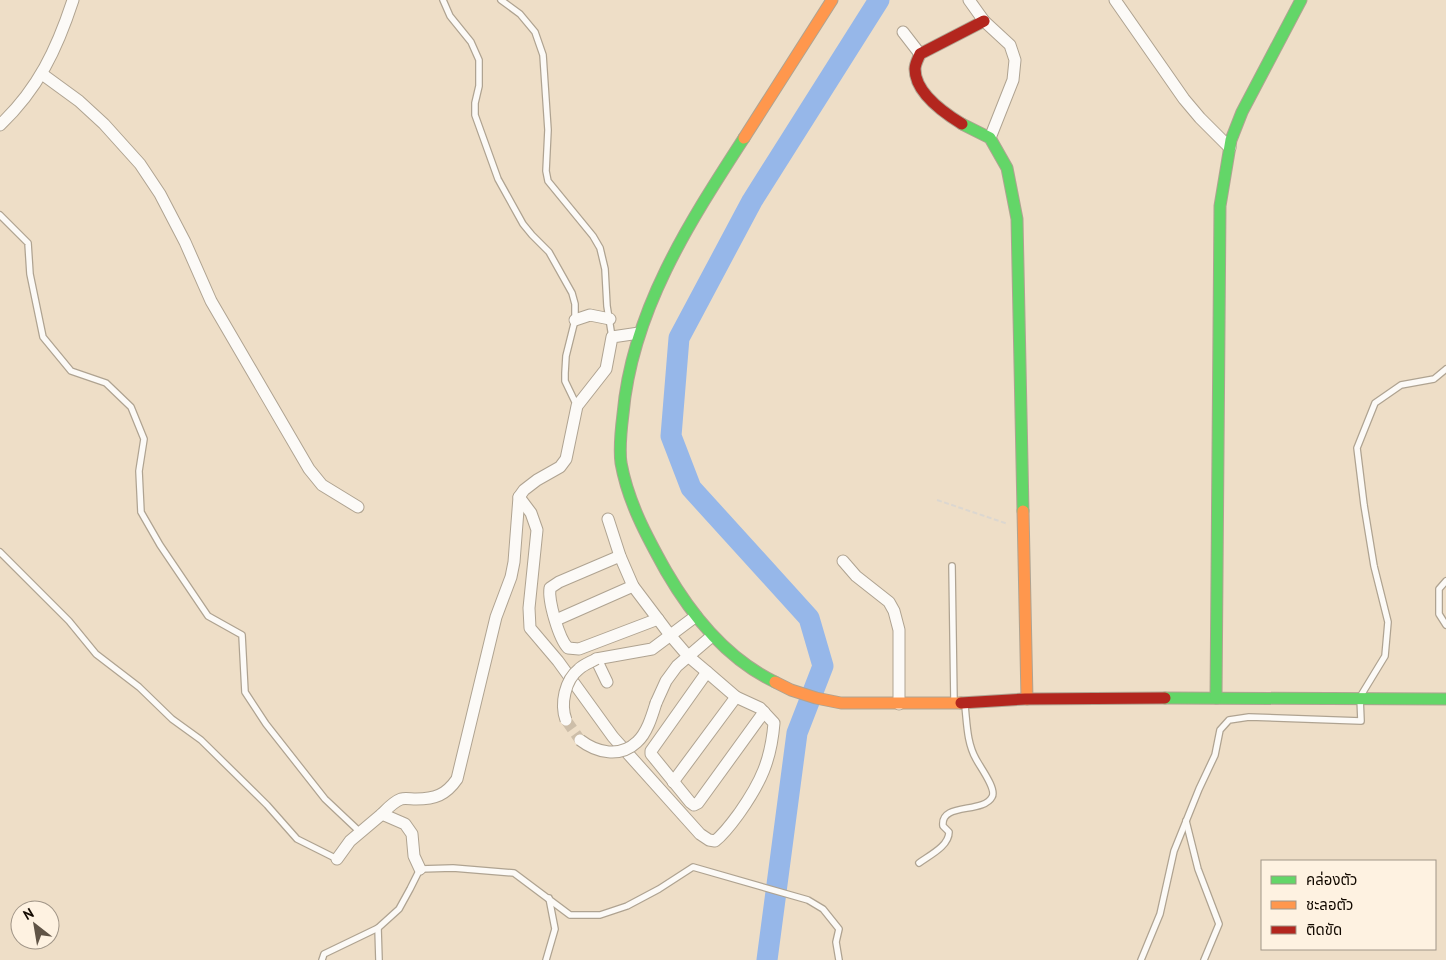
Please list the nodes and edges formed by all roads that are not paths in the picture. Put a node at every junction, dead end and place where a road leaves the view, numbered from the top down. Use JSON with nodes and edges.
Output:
{"nodes":[{"id":1,"x":73,"y":0,"type":"edge"},
{"id":2,"x":442,"y":0,"type":"edge"},
{"id":3,"x":501,"y":0,"type":"edge"},
{"id":4,"x":832,"y":0,"type":"edge"},
{"id":5,"x":969,"y":0,"type":"edge"},
{"id":6,"x":1115,"y":0,"type":"edge"},
{"id":7,"x":1300,"y":0,"type":"edge"},
{"id":8,"x":984,"y":21,"type":"junction"},
{"id":9,"x":903,"y":32,"type":"dead end"},
{"id":10,"x":920,"y":54,"type":"junction"},
{"id":11,"x":42,"y":74,"type":"junction"},
{"id":12,"x":5,"y":112,"type":"edge"},
{"id":13,"x":0,"y":125,"type":"edge"},
{"id":14,"x":990,"y":138,"type":"junction"},
{"id":15,"x":1230,"y":148,"type":"junction"},
{"id":16,"x":0,"y":215,"type":"edge"},
{"id":17,"x":610,"y":319,"type":"junction"},
{"id":18,"x":575,"y":320,"type":"junction"},
{"id":19,"x":639,"y":333,"type":"junction"},
{"id":20,"x":612,"y":336,"type":"junction"},
{"id":21,"x":1446,"y":369,"type":"edge"},
{"id":22,"x":577,"y":406,"type":"junction"},
{"id":23,"x":519,"y":498,"type":"junction"},
{"id":24,"x":358,"y":507,"type":"dead end"},
{"id":25,"x":608,"y":519,"type":"dead end"},
{"id":26,"x":0,"y":552,"type":"edge"},
{"id":27,"x":620,"y":556,"type":"junction"},
{"id":28,"x":843,"y":561,"type":"dead end"},
{"id":29,"x":952,"y":566,"type":"dead end"},
{"id":30,"x":1446,"y":581,"type":"edge"},
{"id":31,"x":633,"y":586,"type":"junction"},
{"id":32,"x":696,"y":616,"type":"junction"},
{"id":33,"x":658,"y":619,"type":"junction"},
{"id":34,"x":556,"y":620,"type":"junction"},
{"id":35,"x":1446,"y":625,"type":"edge"},
{"id":36,"x":670,"y":635,"type":"junction"},
{"id":37,"x":712,"y":636,"type":"junction"},
{"id":38,"x":688,"y":656,"type":"junction"},
{"id":39,"x":596,"y":659,"type":"junction"},
{"id":40,"x":707,"y":672,"type":"junction"},
{"id":41,"x":607,"y":682,"type":"dead end"},
{"id":42,"x":736,"y":697,"type":"junction"},
{"id":43,"x":1360,"y":697,"type":"junction"},
{"id":44,"x":1216,"y":698,"type":"junction"},
{"id":45,"x":1026,"y":699,"type":"junction"},
{"id":46,"x":1446,"y":699,"type":"edge"},
{"id":47,"x":959,"y":703,"type":"junction"},
{"id":48,"x":899,"y":704,"type":"junction"},
{"id":49,"x":764,"y":712,"type":"junction"},
{"id":50,"x":566,"y":720,"type":"tunnel mouth"},
{"id":51,"x":580,"y":740,"type":"tunnel mouth"},
{"id":52,"x":673,"y":782,"type":"junction"},
{"id":53,"x":382,"y":814,"type":"junction"},
{"id":54,"x":1186,"y":821,"type":"junction"},
{"id":55,"x":360,"y":832,"type":"junction"},
{"id":56,"x":337,"y":859,"type":"joint"},
{"id":57,"x":919,"y":863,"type":"dead end"},
{"id":58,"x":420,"y":869,"type":"junction"},
{"id":59,"x":549,"y":898,"type":"junction"},
{"id":60,"x":378,"y":928,"type":"junction"},
{"id":61,"x":322,"y":960,"type":"edge"},
{"id":62,"x":379,"y":960,"type":"edge"},
{"id":63,"x":546,"y":960,"type":"edge"},
{"id":64,"x":839,"y":960,"type":"edge"},
{"id":65,"x":1141,"y":960,"type":"edge"},
{"id":66,"x":1204,"y":960,"type":"edge"}],
"edges":[{"from":1,"to":11,"type":"street"},
{"from":2,"to":18,"type":"lane"},
{"from":3,"to":17,"type":"lane"},
{"from":4,"to":19,"type":"street"},
{"from":5,"to":8,"type":"street"},
{"from":6,"to":15,"type":"street"},
{"from":7,"to":15,"type":"street"},
{"from":8,"to":10,"type":"street"},
{"from":8,"to":14,"type":"street"},
{"from":9,"to":10,"type":"street"},
{"from":10,"to":14,"type":"street"},
{"from":11,"to":12,"type":"street"},
{"from":11,"to":24,"type":"street"},
{"from":12,"to":13,"type":"street"},
{"from":14,"to":45,"type":"street"},
{"from":15,"to":44,"type":"street"},
{"from":16,"to":55,"type":"lane"},
{"from":17,"to":18,"type":"street"},
{"from":17,"to":20,"type":"lane"},
{"from":18,"to":22,"type":"lane"},
{"from":19,"to":20,"type":"street"},
{"from":19,"to":32,"type":"street"},
{"from":20,"to":22,"type":"street"},
{"from":21,"to":43,"type":"lane"},
{"from":22,"to":23,"type":"street"},
{"from":23,"to":49,"type":"street"},
{"from":23,"to":53,"type":"street"},
{"from":25,"to":27,"type":"street"},
{"from":26,"to":56,"type":"lane"},
{"from":27,"to":31,"type":"street"},
{"from":27,"to":34,"type":"street"},
{"from":28,"to":48,"type":"street"},
{"from":29,"to":47,"type":"lane"},
{"from":30,"to":35,"type":"lane"},
{"from":31,"to":33,"type":"street"},
{"from":31,"to":34,"type":"street"},
{"from":32,"to":36,"type":"street"},
{"from":32,"to":37,"type":"street"},
{"from":33,"to":34,"type":"street"},
{"from":33,"to":36,"type":"street"},
{"from":36,"to":38,"type":"street"},
{"from":36,"to":39,"type":"street"},
{"from":37,"to":38,"type":"street"},
{"from":37,"to":48,"type":"street"},
{"from":38,"to":40,"type":"street"},
{"from":38,"to":51,"type":"street","bridge":true},
{"from":39,"to":41,"type":"street"},
{"from":39,"to":50,"type":"street","bridge":true},
{"from":40,"to":42,"type":"street"},
{"from":40,"to":52,"type":"street"},
{"from":42,"to":49,"type":"street"},
{"from":42,"to":52,"type":"street"},
{"from":43,"to":44,"type":"street"},
{"from":43,"to":46,"type":"street"},
{"from":43,"to":54,"type":"lane"},
{"from":44,"to":45,"type":"street"},
{"from":45,"to":47,"type":"street"},
{"from":47,"to":48,"type":"street"},
{"from":47,"to":57,"type":"lane"},
{"from":49,"to":52,"type":"street"},
{"from":53,"to":55,"type":"street"},
{"from":53,"to":58,"type":"street"},
{"from":54,"to":65,"type":"lane"},
{"from":54,"to":66,"type":"lane"},
{"from":55,"to":56,"type":"street"},
{"from":58,"to":59,"type":"lane"},
{"from":58,"to":60,"type":"lane"},
{"from":59,"to":63,"type":"lane"},
{"from":59,"to":64,"type":"lane"},
{"from":60,"to":61,"type":"lane"},
{"from":60,"to":62,"type":"lane"}]}
